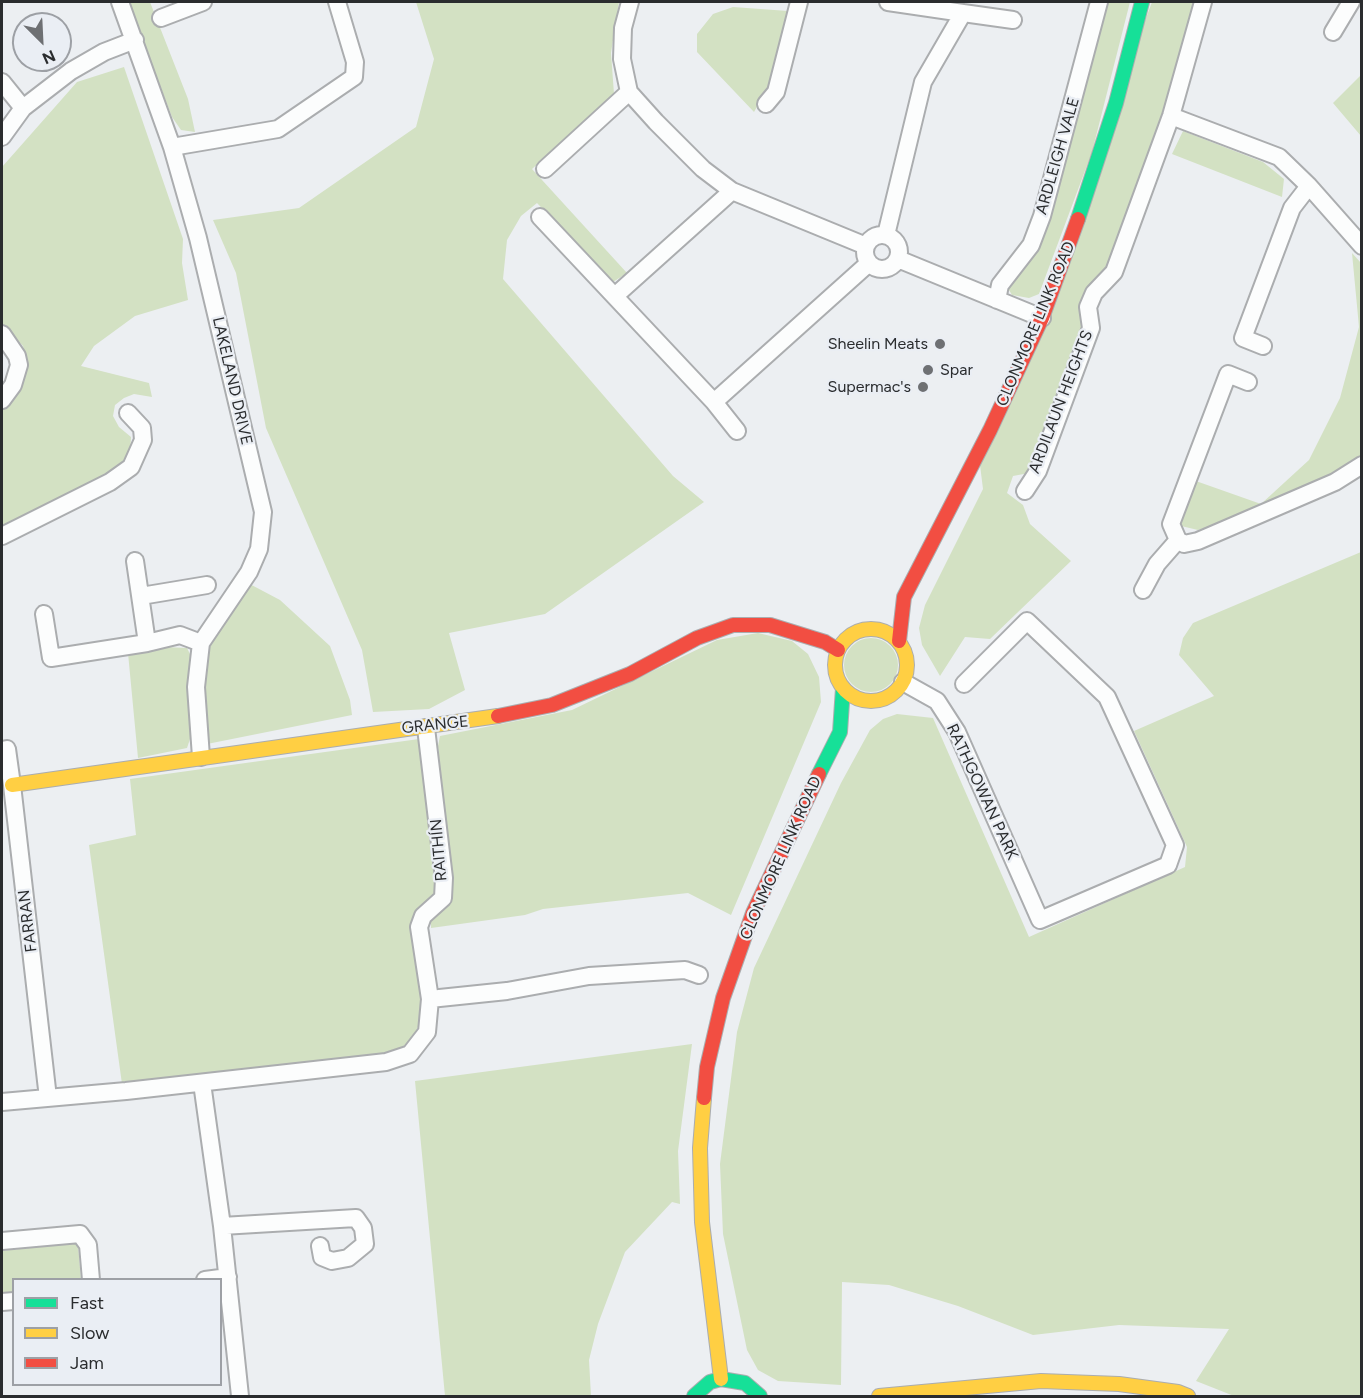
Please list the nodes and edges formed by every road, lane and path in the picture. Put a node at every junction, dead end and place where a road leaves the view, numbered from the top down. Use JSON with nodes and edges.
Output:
{"nodes":[{"id":1,"x":120,"y":2,"type":"edge"},
{"id":2,"x":203,"y":2,"type":"edge"},
{"id":3,"x":337,"y":2,"type":"edge"},
{"id":4,"x":630,"y":2,"type":"edge"},
{"id":5,"x":799,"y":2,"type":"edge"},
{"id":6,"x":888,"y":2,"type":"edge"},
{"id":7,"x":1099,"y":2,"type":"edge"},
{"id":8,"x":1142,"y":2,"type":"edge"},
{"id":9,"x":1203,"y":2,"type":"edge"},
{"id":10,"x":1351,"y":2,"type":"edge"},
{"id":11,"x":963,"y":13,"type":"junction"},
{"id":12,"x":160,"y":18,"type":"dead end"},
{"id":13,"x":1013,"y":20,"type":"dead end"},
{"id":14,"x":1333,"y":32,"type":"dead end"},
{"id":15,"x":135,"y":40,"type":"junction"},
{"id":16,"x":2,"y":82,"type":"edge"},
{"id":17,"x":630,"y":92,"type":"junction"},
{"id":18,"x":766,"y":104,"type":"dead end"},
{"id":19,"x":23,"y":108,"type":"junction"},
{"id":20,"x":1171,"y":116,"type":"junction"},
{"id":21,"x":2,"y":137,"type":"edge"},
{"id":22,"x":172,"y":147,"type":"junction"},
{"id":23,"x":545,"y":169,"type":"dead end"},
{"id":24,"x":1309,"y":186,"type":"junction"},
{"id":25,"x":732,"y":191,"type":"junction"},
{"id":26,"x":540,"y":218,"type":"dead end"},
{"id":27,"x":886,"y":235,"type":"junction"},
{"id":28,"x":866,"y":246,"type":"junction"},
{"id":29,"x":1362,"y":246,"type":"edge"},
{"id":30,"x":898,"y":259,"type":"junction"},
{"id":31,"x":869,"y":263,"type":"junction"},
{"id":32,"x":616,"y":295,"type":"junction"},
{"id":33,"x":997,"y":300,"type":"junction"},
{"id":34,"x":1041,"y":318,"type":"junction"},
{"id":35,"x":2,"y":334,"type":"edge"},
{"id":36,"x":1263,"y":346,"type":"dead end"},
{"id":37,"x":1248,"y":382,"type":"dead end"},
{"id":38,"x":2,"y":400,"type":"edge"},
{"id":39,"x":714,"y":402,"type":"junction"},
{"id":40,"x":128,"y":413,"type":"dead end"},
{"id":41,"x":737,"y":431,"type":"dead end"},
{"id":42,"x":1362,"y":465,"type":"edge"},
{"id":43,"x":1025,"y":491,"type":"dead end"},
{"id":44,"x":2,"y":536,"type":"edge"},
{"id":45,"x":1178,"y":540,"type":"junction"},
{"id":46,"x":135,"y":561,"type":"dead end"},
{"id":47,"x":207,"y":585,"type":"dead end"},
{"id":48,"x":1143,"y":590,"type":"dead end"},
{"id":49,"x":141,"y":596,"type":"junction"},
{"id":50,"x":904,"y":597,"type":"junction"},
{"id":51,"x":44,"y":614,"type":"dead end"},
{"id":52,"x":860,"y":630,"type":"junction"},
{"id":53,"x":899,"y":641,"type":"junction"},
{"id":54,"x":201,"y":642,"type":"junction"},
{"id":55,"x":147,"y":643,"type":"junction"},
{"id":56,"x":838,"y":650,"type":"junction"},
{"id":57,"x":903,"y":682,"type":"junction"},
{"id":58,"x":964,"y":684,"type":"dead end"},
{"id":59,"x":843,"y":688,"type":"junction"},
{"id":60,"x":882,"y":699,"type":"junction"},
{"id":61,"x":426,"y":728,"type":"junction"},
{"id":62,"x":840,"y":732,"type":"junction"},
{"id":63,"x":2,"y":750,"type":"edge"},
{"id":64,"x":201,"y":757,"type":"junction"},
{"id":65,"x":12,"y":785,"type":"junction"},
{"id":66,"x":699,"y":975,"type":"dead end"},
{"id":67,"x":430,"y":999,"type":"junction"},
{"id":68,"x":202,"y":1083,"type":"junction"},
{"id":69,"x":48,"y":1098,"type":"junction"},
{"id":70,"x":2,"y":1102,"type":"edge"},
{"id":71,"x":222,"y":1226,"type":"junction"},
{"id":72,"x":2,"y":1241,"type":"edge"},
{"id":73,"x":320,"y":1246,"type":"dead end"},
{"id":74,"x":228,"y":1277,"type":"junction"},
{"id":75,"x":91,"y":1278,"type":"edge"},
{"id":76,"x":220,"y":1278,"type":"edge"},
{"id":77,"x":721,"y":1379,"type":"junction"},
{"id":78,"x":240,"y":1396,"type":"edge"},
{"id":79,"x":694,"y":1396,"type":"edge"},
{"id":80,"x":760,"y":1396,"type":"edge"},
{"id":81,"x":879,"y":1396,"type":"edge"},
{"id":82,"x":1188,"y":1396,"type":"edge"}],
"edges":[{"from":1,"to":15,"type":"street","name":"LAKELAND DRIVE"},
{"from":2,"to":12,"type":"street"},
{"from":3,"to":22,"type":"street"},
{"from":4,"to":17,"type":"street"},
{"from":5,"to":18,"type":"street"},
{"from":6,"to":11,"type":"street"},
{"from":7,"to":33,"type":"street","name":"ARDLEIGH VALE"},
{"from":8,"to":34,"type":"main road","name":"CLONMORE LINK ROAD"},
{"from":9,"to":20,"type":"street","name":"ARDILAUN HEIGHTS"},
{"from":10,"to":14,"type":"street"},
{"from":11,"to":13,"type":"street"},
{"from":11,"to":27,"type":"street"},
{"from":15,"to":19,"type":"street"},
{"from":15,"to":22,"type":"street","name":"LAKELAND DRIVE"},
{"from":16,"to":19,"type":"street"},
{"from":17,"to":23,"type":"street"},
{"from":17,"to":25,"type":"street"},
{"from":19,"to":21,"type":"street"},
{"from":20,"to":24,"type":"street"},
{"from":20,"to":43,"type":"street","name":"ARDILAUN HEIGHTS"},
{"from":22,"to":54,"type":"street","name":"LAKELAND DRIVE"},
{"from":24,"to":29,"type":"street"},
{"from":24,"to":36,"type":"street"},
{"from":25,"to":28,"type":"street"},
{"from":25,"to":32,"type":"street"},
{"from":26,"to":32,"type":"street"},
{"from":27,"to":28,"type":"street"},
{"from":27,"to":30,"type":"street"},
{"from":28,"to":31,"type":"street"},
{"from":30,"to":31,"type":"street"},
{"from":30,"to":33,"type":"street"},
{"from":31,"to":39,"type":"street"},
{"from":32,"to":39,"type":"street"},
{"from":33,"to":34,"type":"street"},
{"from":34,"to":50,"type":"main road","name":"CLONMORE LINK ROAD"},
{"from":35,"to":38,"type":"street"},
{"from":37,"to":45,"type":"street"},
{"from":39,"to":41,"type":"street"},
{"from":40,"to":44,"type":"street"},
{"from":42,"to":45,"type":"street"},
{"from":45,"to":48,"type":"street"},
{"from":46,"to":49,"type":"street"},
{"from":47,"to":49,"type":"street"},
{"from":49,"to":55,"type":"street"},
{"from":50,"to":52,"type":"main road","name":"CLONMORE LINK ROAD"},
{"from":50,"to":53,"type":"main road","name":"CLONMORE LINK ROAD"},
{"from":51,"to":55,"type":"street"},
{"from":52,"to":53,"type":"main road"},
{"from":52,"to":56,"type":"main road"},
{"from":53,"to":57,"type":"main road"},
{"from":54,"to":55,"type":"street"},
{"from":54,"to":64,"type":"street","name":"LAKELAND DRIVE"},
{"from":56,"to":59,"type":"main road"},
{"from":56,"to":61,"type":"main road","name":"GRANGE"},
{"from":57,"to":58,"type":"street","name":"RATHGOWAN PARK"},
{"from":57,"to":60,"type":"main road"},
{"from":59,"to":60,"type":"main road"},
{"from":59,"to":62,"type":"main road","name":"CLONMORE LINK ROAD"},
{"from":60,"to":62,"type":"main road","name":"CLONMORE LINK ROAD"},
{"from":61,"to":64,"type":"main road","name":"GRANGE"},
{"from":61,"to":67,"type":"street","name":"RAITHÍN"},
{"from":62,"to":77,"type":"main road","name":"CLONMORE LINK ROAD"},
{"from":63,"to":65,"type":"street","name":"FARRAN"},
{"from":64,"to":65,"type":"main road","name":"GRANGE"},
{"from":65,"to":69,"type":"street","name":"FARRAN"},
{"from":66,"to":67,"type":"street"},
{"from":67,"to":68,"type":"street","name":"RAITHÍN"},
{"from":68,"to":69,"type":"street","name":"RAITHÍN"},
{"from":68,"to":71,"type":"street"},
{"from":69,"to":70,"type":"street","name":"RAITHÍN"},
{"from":71,"to":73,"type":"street"},
{"from":71,"to":74,"type":"street"},
{"from":72,"to":75,"type":"street"},
{"from":74,"to":76,"type":"street"},
{"from":74,"to":78,"type":"street"},
{"from":77,"to":79,"type":"main road"},
{"from":77,"to":80,"type":"main road"},
{"from":81,"to":82,"type":"main road"}]}
